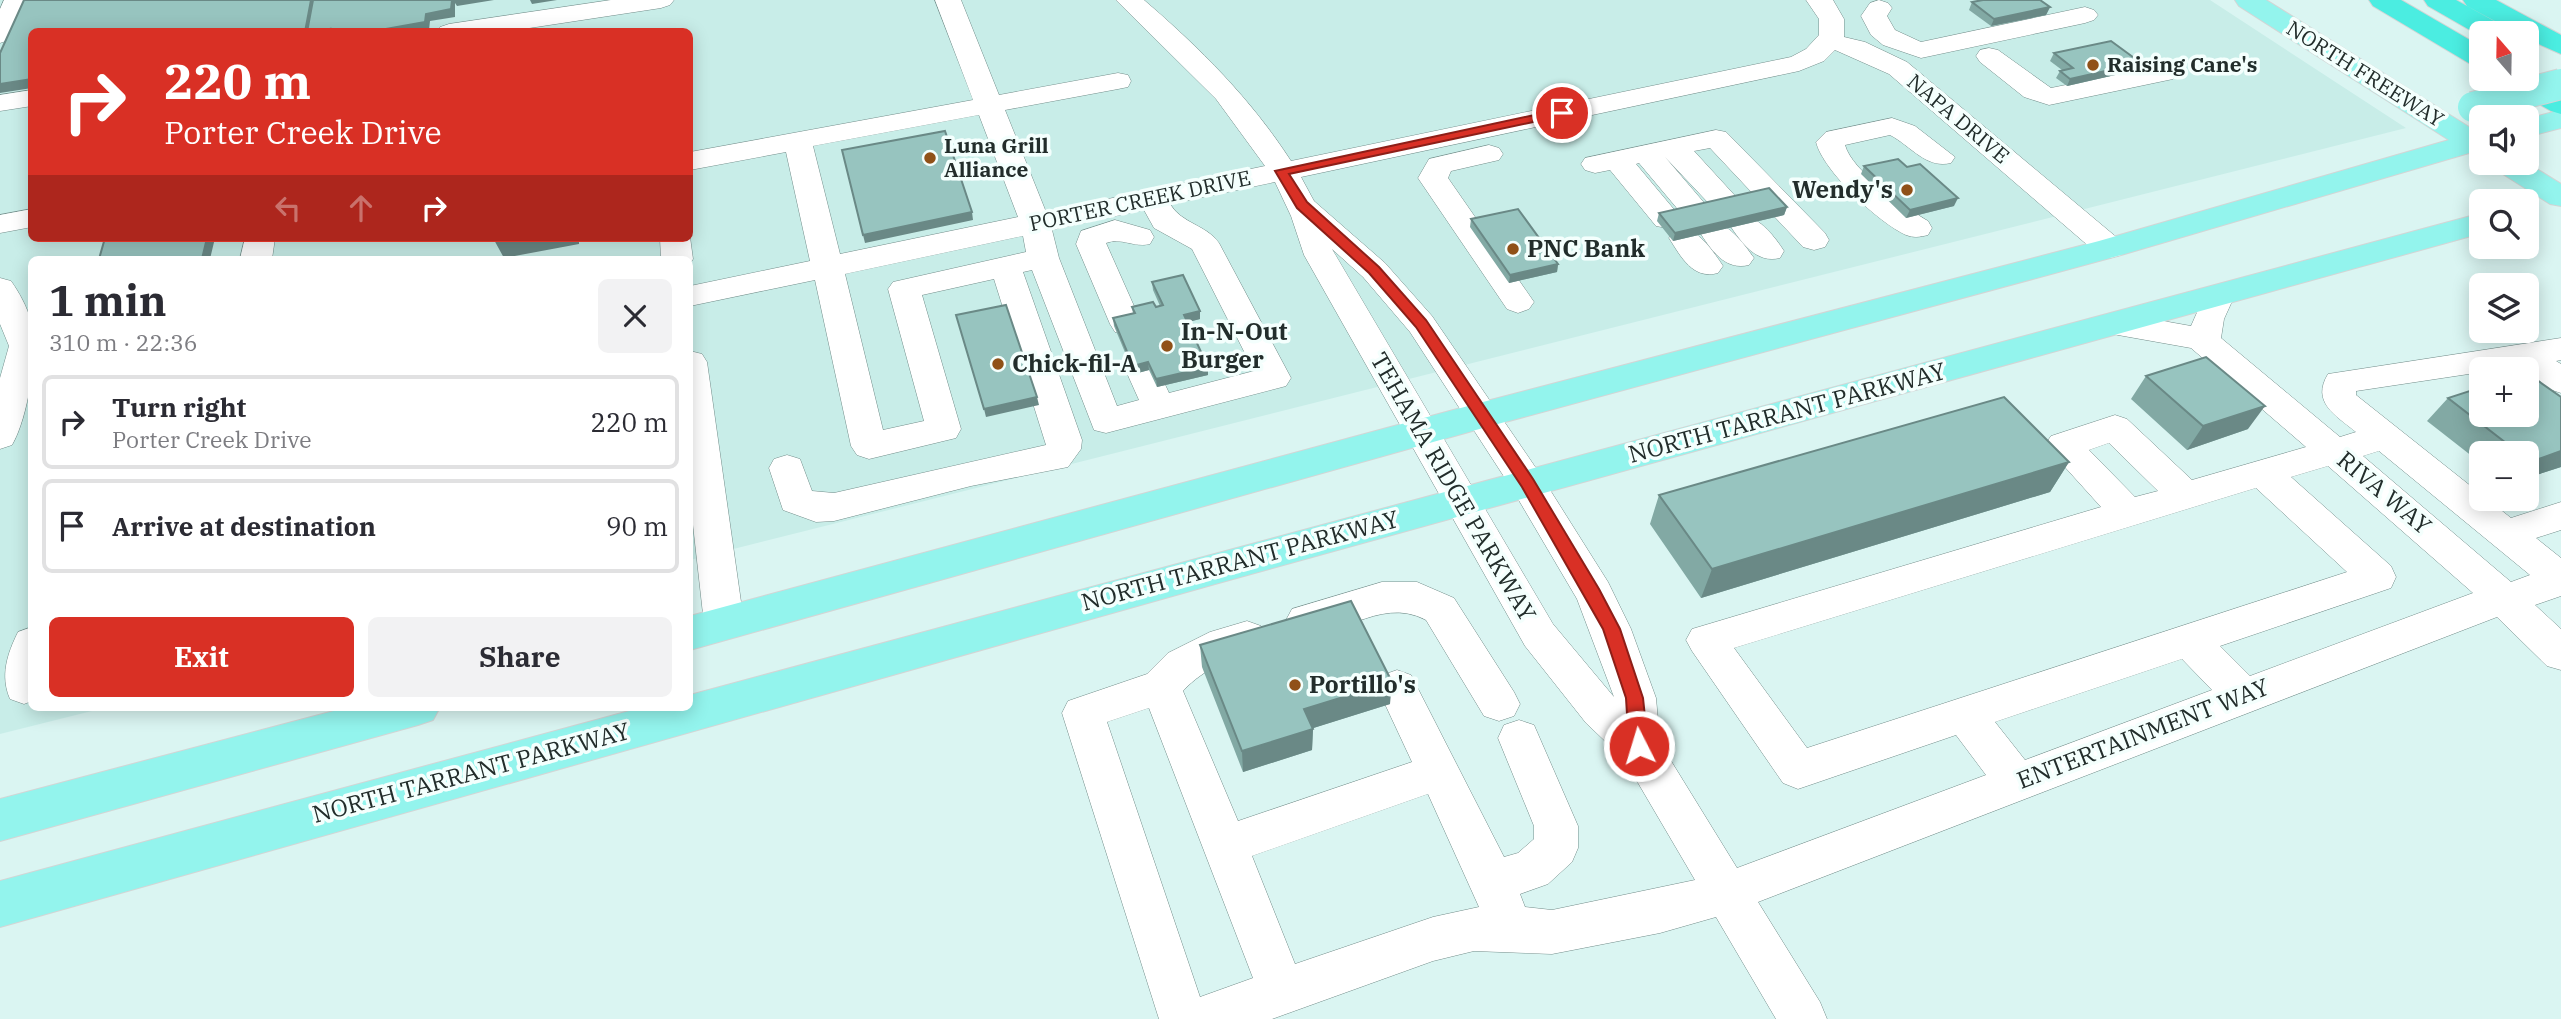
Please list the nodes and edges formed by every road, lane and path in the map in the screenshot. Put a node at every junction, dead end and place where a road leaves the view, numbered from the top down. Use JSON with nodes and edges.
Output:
{"nodes":[{"id":1,"x":17,"y":0,"type":"edge"},
{"id":2,"x":662,"y":0,"type":"edge"},
{"id":3,"x":948,"y":0,"type":"edge"},
{"id":4,"x":1129,"y":0,"type":"edge"},
{"id":5,"x":2248,"y":0,"type":"edge"},
{"id":6,"x":2382,"y":0,"type":"edge"},
{"id":7,"x":2437,"y":0,"type":"edge"},
{"id":8,"x":2476,"y":0,"type":"edge"},
{"id":9,"x":2521,"y":0,"type":"edge"},
{"id":10,"x":1824,"y":1,"type":"edge"},
{"id":11,"x":1880,"y":8,"type":"dead end"},
{"id":12,"x":2085,"y":15,"type":"dead end"},
{"id":13,"x":2474,"y":21,"type":"edge"},
{"id":14,"x":2561,"y":22,"type":"edge"},
{"id":15,"x":476,"y":28,"type":"edge"},
{"id":16,"x":0,"y":35,"type":"edge"},
{"id":17,"x":1830,"y":41,"type":"junction"},
{"id":18,"x":2561,"y":46,"type":"edge"},
{"id":19,"x":2469,"y":51,"type":"edge"},
{"id":20,"x":1990,"y":56,"type":"dead end"},
{"id":21,"x":2539,"y":58,"type":"edge"},
{"id":22,"x":2561,"y":71,"type":"edge"},
{"id":23,"x":2164,"y":73,"type":"dead end"},
{"id":24,"x":1118,"y":81,"type":"dead end"},
{"id":25,"x":2561,"y":84,"type":"edge"},
{"id":26,"x":2537,"y":91,"type":"edge"},
{"id":27,"x":28,"y":99,"type":"edge"},
{"id":28,"x":2409,"y":100,"type":"junction"},
{"id":29,"x":0,"y":103,"type":"edge"},
{"id":30,"x":989,"y":105,"type":"junction"},
{"id":31,"x":2561,"y":105,"type":"edge"},
{"id":32,"x":2561,"y":119,"type":"edge"},
{"id":33,"x":2539,"y":125,"type":"edge"},
{"id":34,"x":2469,"y":137,"type":"edge"},
{"id":35,"x":798,"y":141,"type":"junction"},
{"id":36,"x":1684,"y":145,"type":"junction"},
{"id":37,"x":2469,"y":146,"type":"edge"},
{"id":38,"x":1507,"y":150,"type":"dead end"},
{"id":39,"x":1941,"y":156,"type":"dead end"},
{"id":40,"x":693,"y":160,"type":"edge"},
{"id":41,"x":1281,"y":171,"type":"junction"},
{"id":42,"x":2524,"y":175,"type":"edge"},
{"id":43,"x":1152,"y":199,"type":"junction"},
{"id":44,"x":2561,"y":199,"type":"edge"},
{"id":45,"x":1302,"y":205,"type":"junction"},
{"id":46,"x":2539,"y":207,"type":"edge"},
{"id":47,"x":1720,"y":218,"type":"junction"},
{"id":48,"x":28,"y":219,"type":"edge"},
{"id":49,"x":1035,"y":223,"type":"junction"},
{"id":50,"x":0,"y":224,"type":"edge"},
{"id":51,"x":2469,"y":227,"type":"edge"},
{"id":52,"x":1917,"y":228,"type":"dead end"},
{"id":53,"x":1139,"y":237,"type":"dead end"},
{"id":54,"x":1807,"y":242,"type":"joint"},
{"id":55,"x":2110,"y":248,"type":"junction"},
{"id":56,"x":1769,"y":251,"type":"dead end"},
{"id":57,"x":1042,"y":258,"type":"junction"},
{"id":58,"x":1738,"y":258,"type":"dead end"},
{"id":59,"x":1005,"y":266,"type":"junction"},
{"id":60,"x":1707,"y":266,"type":"dead end"},
{"id":61,"x":830,"y":267,"type":"junction"},
{"id":62,"x":0,"y":288,"type":"edge"},
{"id":63,"x":693,"y":295,"type":"edge"},
{"id":64,"x":2218,"y":297,"type":"junction"},
{"id":65,"x":1518,"y":302,"type":"dead end"},
{"id":66,"x":1126,"y":324,"type":"edge"},
{"id":67,"x":2118,"y":324,"type":"junction"},
{"id":68,"x":2201,"y":339,"type":"junction"},
{"id":69,"x":2561,"y":349,"type":"edge"},
{"id":70,"x":2526,"y":356,"type":"junction"},
{"id":71,"x":1143,"y":371,"type":"edge"},
{"id":72,"x":2561,"y":381,"type":"edge"},
{"id":73,"x":1158,"y":408,"type":"junction"},
{"id":74,"x":693,"y":415,"type":"edge"},
{"id":75,"x":1483,"y":415,"type":"junction"},
{"id":76,"x":1420,"y":432,"type":"junction"},
{"id":77,"x":0,"y":436,"type":"edge"},
{"id":78,"x":28,"y":436,"type":"edge"},
{"id":79,"x":2382,"y":437,"type":"junction"},
{"id":80,"x":0,"y":441,"type":"edge"},
{"id":81,"x":2334,"y":452,"type":"junction"},
{"id":82,"x":787,"y":468,"type":"dead end"},
{"id":83,"x":2263,"y":473,"type":"junction"},
{"id":84,"x":1527,"y":483,"type":"junction"},
{"id":85,"x":2186,"y":496,"type":"junction"},
{"id":86,"x":1460,"y":502,"type":"junction"},
{"id":87,"x":2129,"y":514,"type":"junction"},
{"id":88,"x":2561,"y":516,"type":"edge"},
{"id":89,"x":2505,"y":534,"type":"junction"},
{"id":90,"x":2561,"y":580,"type":"edge"},
{"id":91,"x":2502,"y":599,"type":"junction"},
{"id":92,"x":707,"y":628,"type":"edge"},
{"id":93,"x":2189,"y":640,"type":"junction"},
{"id":94,"x":2561,"y":653,"type":"edge"},
{"id":95,"x":28,"y":657,"type":"edge"},
{"id":96,"x":24,"y":687,"type":"dead end"},
{"id":97,"x":1161,"y":687,"type":"junction"},
{"id":98,"x":1397,"y":687,"type":"dead end"},
{"id":99,"x":2243,"y":696,"type":"junction"},
{"id":100,"x":403,"y":711,"type":"edge"},
{"id":101,"x":1965,"y":715,"type":"junction"},
{"id":102,"x":1639,"y":746,"type":"junction"},
{"id":103,"x":1438,"y":772,"type":"junction"},
{"id":104,"x":2017,"y":782,"type":"junction"},
{"id":105,"x":0,"y":820,"type":"edge"},
{"id":106,"x":1226,"y":845,"type":"junction"},
{"id":107,"x":1493,"y":882,"type":"junction"},
{"id":108,"x":1727,"y":893,"type":"junction"},
{"id":109,"x":0,"y":904,"type":"edge"},
{"id":110,"x":1510,"y":928,"type":"junction"},
{"id":111,"x":1283,"y":992,"type":"junction"},
{"id":112,"x":1183,"y":1019,"type":"edge"},
{"id":113,"x":1205,"y":1019,"type":"edge"},
{"id":114,"x":1803,"y":1019,"type":"edge"}],
"edges":[{"from":1,"to":16,"type":"street"},
{"from":2,"to":15,"type":"street"},
{"from":3,"to":30,"type":"street"},
{"from":4,"to":41,"type":"street","name":"TEHAMA RIDGE PARKWAY"},
{"from":5,"to":28,"type":"main road","name":"NORTH FREEWAY"},
{"from":6,"to":19,"type":"highway"},
{"from":7,"to":13,"type":"highway"},
{"from":8,"to":18,"type":"highway"},
{"from":9,"to":14,"type":"highway"},
{"from":10,"to":17,"type":"street"},
{"from":11,"to":12,"type":"street"},
{"from":17,"to":41,"type":"street","name":"PORTER CREEK DRIVE"},
{"from":17,"to":55,"type":"street","name":"NAPA DRIVE"},
{"from":20,"to":23,"type":"street"},
{"from":21,"to":22,"type":"highway"},
{"from":24,"to":30,"type":"street"},
{"from":25,"to":28,"type":"main road","bridge":true},
{"from":26,"to":31,"type":"highway"},
{"from":27,"to":29,"type":"street"},
{"from":28,"to":34,"type":"main road","name":"NORTH FREEWAY"},
{"from":30,"to":35,"type":"street"},
{"from":30,"to":49,"type":"street"},
{"from":32,"to":33,"type":"main road"},
{"from":35,"to":40,"type":"street"},
{"from":35,"to":61,"type":"street"},
{"from":36,"to":47,"type":"street"},
{"from":36,"to":47,"type":"street"},
{"from":36,"to":47,"type":"street"},
{"from":36,"to":54,"type":"street"},
{"from":37,"to":55,"type":"main road"},
{"from":38,"to":65,"type":"street"},
{"from":39,"to":52,"type":"street"},
{"from":41,"to":43,"type":"street","name":"PORTER CREEK DRIVE"},
{"from":41,"to":45,"type":"street","name":"TEHAMA RIDGE PARKWAY"},
{"from":42,"to":44,"type":"main road"},
{"from":43,"to":49,"type":"street","name":"PORTER CREEK DRIVE"},
{"from":43,"to":73,"type":"lane"},
{"from":44,"to":46,"type":"main road"},
{"from":45,"to":75,"type":"street","name":"TEHAMA RIDGE PARKWAY"},
{"from":45,"to":76,"type":"street","name":"TEHAMA RIDGE PARKWAY"},
{"from":47,"to":54,"type":"lane"},
{"from":47,"to":56,"type":"street"},
{"from":47,"to":58,"type":"street"},
{"from":47,"to":60,"type":"street"},
{"from":48,"to":50,"type":"lane"},
{"from":49,"to":57,"type":"lane"},
{"from":49,"to":61,"type":"street","name":"PORTER CREEK DRIVE"},
{"from":51,"to":64,"type":"main road","name":"NORTH TARRANT PARKWAY"},
{"from":53,"to":66,"type":"street"},
{"from":55,"to":75,"type":"main road"},
{"from":57,"to":59,"type":"street"},
{"from":57,"to":73,"type":"lane"},
{"from":59,"to":61,"type":"street"},
{"from":59,"to":82,"type":"street"},
{"from":61,"to":63,"type":"street","name":"PORTER CREEK DRIVE"},
{"from":62,"to":77,"type":"street"},
{"from":64,"to":67,"type":"main road","name":"NORTH TARRANT PARKWAY"},
{"from":64,"to":68,"type":"street"},
{"from":67,"to":68,"type":"street"},
{"from":67,"to":84,"type":"main road","name":"NORTH TARRANT PARKWAY"},
{"from":68,"to":81,"type":"street","name":"RIVA WAY"},
{"from":69,"to":70,"type":"street"},
{"from":70,"to":72,"type":"street"},
{"from":70,"to":79,"type":"street"},
{"from":71,"to":73,"type":"street"},
{"from":74,"to":92,"type":"street"},
{"from":75,"to":76,"type":"main road"},
{"from":75,"to":84,"type":"street","name":"TEHAMA RIDGE PARKWAY"},
{"from":76,"to":86,"type":"street","name":"TEHAMA RIDGE PARKWAY"},
{"from":76,"to":92,"type":"main road"},
{"from":78,"to":80,"type":"street"},
{"from":79,"to":81,"type":"street"},
{"from":79,"to":89,"type":"street"},
{"from":81,"to":83,"type":"street"},
{"from":81,"to":91,"type":"street","name":"RIVA WAY"},
{"from":83,"to":85,"type":"street"},
{"from":83,"to":93,"type":"street"},
{"from":84,"to":86,"type":"main road","name":"NORTH TARRANT PARKWAY"},
{"from":84,"to":102,"type":"street","name":"TEHAMA RIDGE PARKWAY"},
{"from":85,"to":87,"type":"street"},
{"from":85,"to":87,"type":"street"},
{"from":86,"to":102,"type":"street","name":"TEHAMA RIDGE PARKWAY"},
{"from":86,"to":109,"type":"main road","name":"NORTH TARRANT PARKWAY"},
{"from":87,"to":101,"type":"street"},
{"from":88,"to":89,"type":"street"},
{"from":89,"to":90,"type":"street"},
{"from":90,"to":91,"type":"street","name":"ENTERTAINMENT WAY"},
{"from":91,"to":94,"type":"street","name":"RIVA WAY"},
{"from":91,"to":99,"type":"street","name":"ENTERTAINMENT WAY"},
{"from":93,"to":99,"type":"street"},
{"from":93,"to":101,"type":"street"},
{"from":95,"to":96,"type":"street"},
{"from":97,"to":106,"type":"street"},
{"from":97,"to":107,"type":"street"},
{"from":97,"to":112,"type":"street"},
{"from":98,"to":103,"type":"street"},
{"from":99,"to":104,"type":"street","name":"ENTERTAINMENT WAY"},
{"from":100,"to":105,"type":"main road"},
{"from":101,"to":104,"type":"street"},
{"from":102,"to":108,"type":"street","name":"TEHAMA RIDGE PARKWAY"},
{"from":103,"to":106,"type":"street"},
{"from":103,"to":107,"type":"street"},
{"from":104,"to":108,"type":"street","name":"ENTERTAINMENT WAY"},
{"from":106,"to":111,"type":"street"},
{"from":107,"to":110,"type":"street"},
{"from":108,"to":110,"type":"street","name":"ENTERTAINMENT WAY"},
{"from":108,"to":114,"type":"street","name":"TEHAMA RIDGE PARKWAY"},
{"from":110,"to":111,"type":"street","name":"ENTERTAINMENT WAY"},
{"from":111,"to":113,"type":"street","name":"ENTERTAINMENT WAY"}]}
